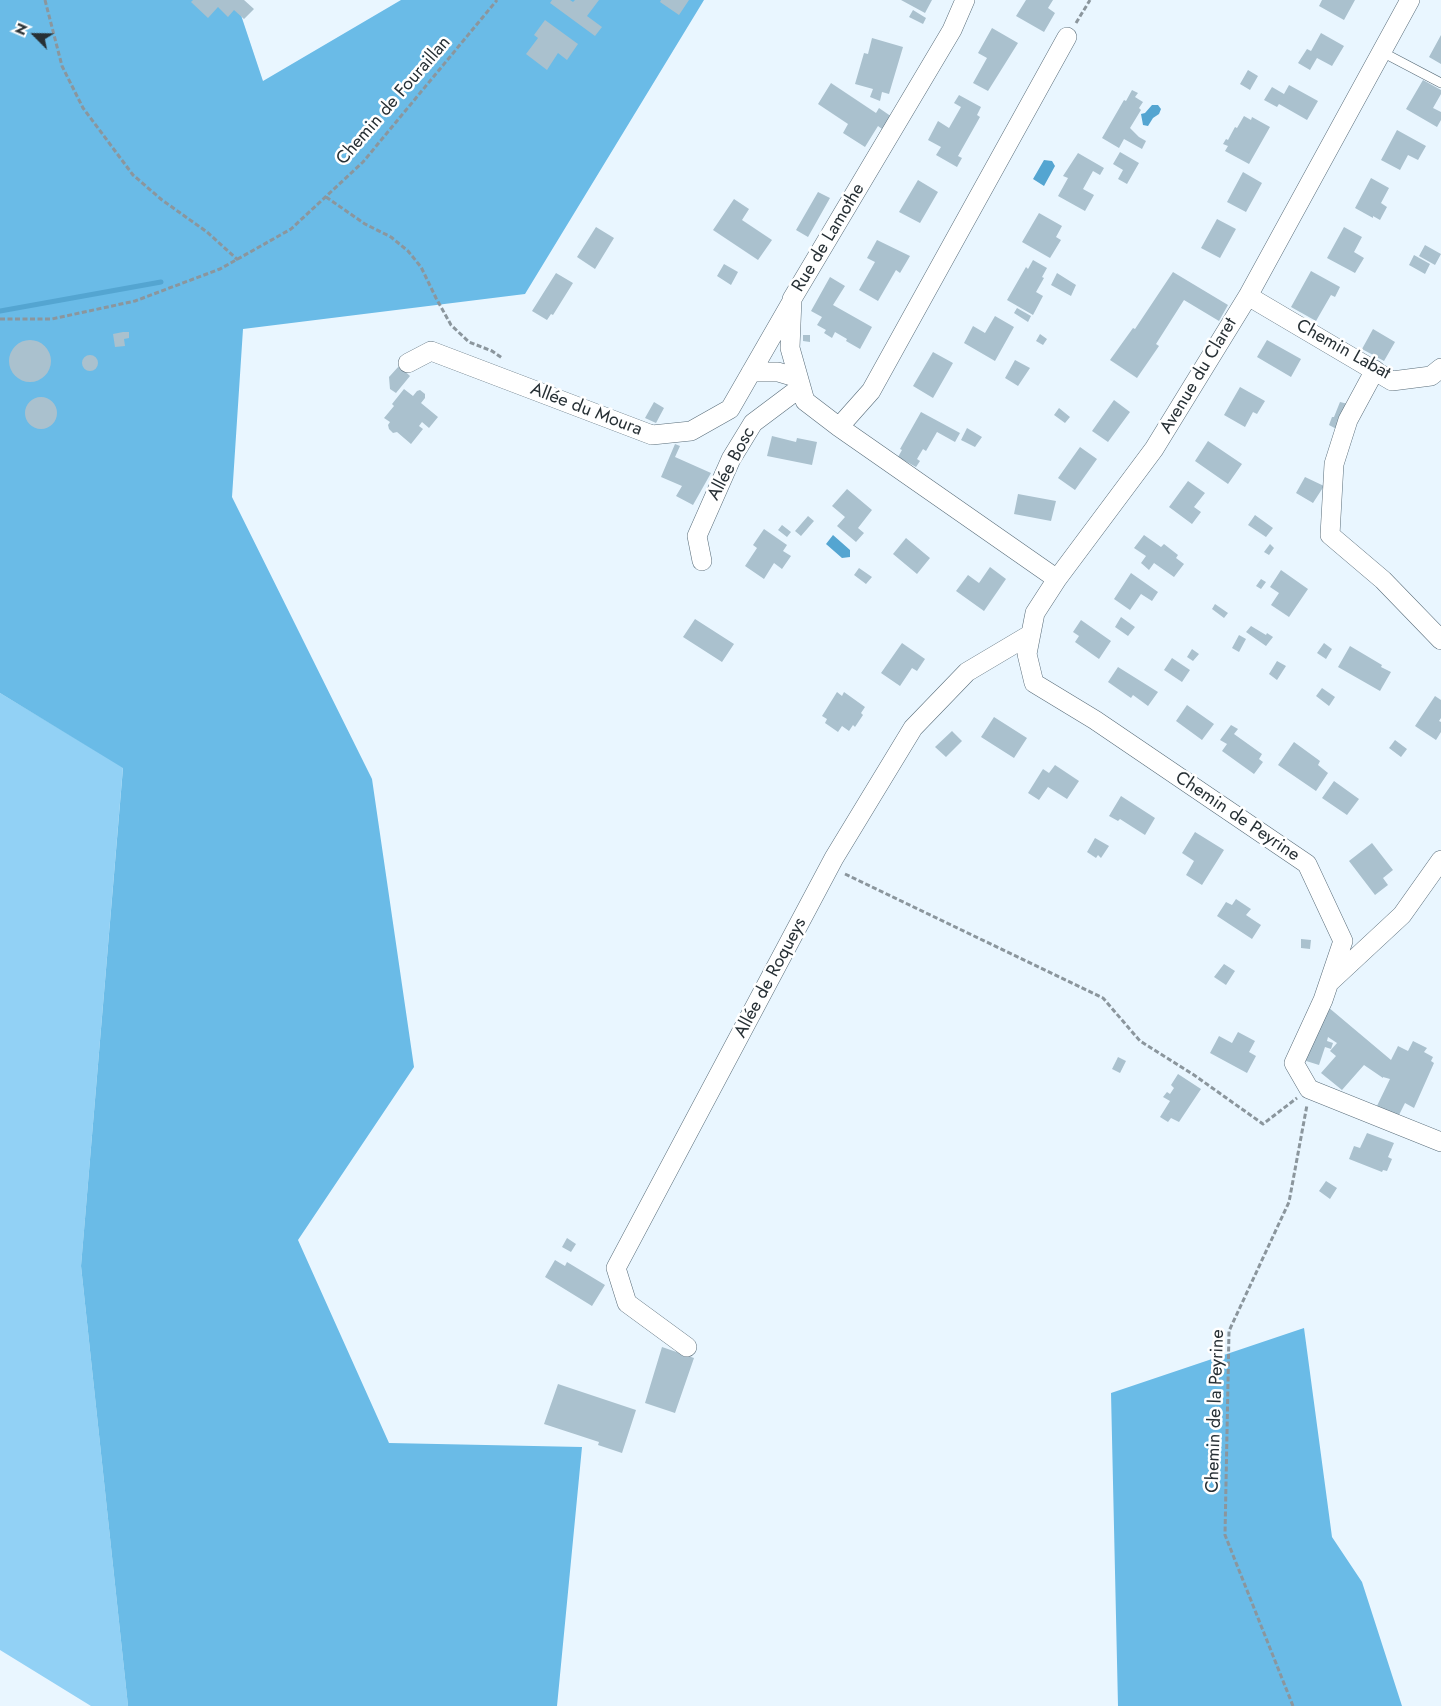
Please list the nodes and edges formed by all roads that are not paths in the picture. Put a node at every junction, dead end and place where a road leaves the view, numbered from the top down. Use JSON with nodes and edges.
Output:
{"nodes":[{"id":1,"x":965,"y":0,"type":"edge"},
{"id":2,"x":1410,"y":0,"type":"edge"},
{"id":3,"x":1067,"y":37,"type":"road end"},
{"id":4,"x":1382,"y":52,"type":"junction"},
{"id":5,"x":1441,"y":83,"type":"edge"},
{"id":6,"x":1248,"y":296,"type":"junction"},
{"id":7,"x":792,"y":299,"type":"junction"},
{"id":8,"x":408,"y":363,"type":"dead end"},
{"id":9,"x":1441,"y":368,"type":"edge"},
{"id":10,"x":1375,"y":370,"type":"junction"},
{"id":11,"x":751,"y":372,"type":"junction"},
{"id":12,"x":800,"y":383,"type":"junction"},
{"id":13,"x":839,"y":427,"type":"junction"},
{"id":14,"x":702,"y":561,"type":"dead end"},
{"id":15,"x":1057,"y":579,"type":"junction"},
{"id":16,"x":1031,"y":634,"type":"junction"},
{"id":17,"x":1441,"y":640,"type":"edge"},
{"id":18,"x":1095,"y":720,"type":"joint"},
{"id":19,"x":1441,"y":860,"type":"edge"},
{"id":20,"x":1328,"y":983,"type":"junction"},
{"id":21,"x":1441,"y":1142,"type":"edge"},
{"id":22,"x":687,"y":1347,"type":"dead end"}],
"edges":[{"from":1,"to":7,"type":"street","name":"Rue de Lamothe"},
{"from":2,"to":4,"type":"street","name":"Avenue du Claret"},
{"from":3,"to":13,"type":"street"},
{"from":4,"to":5,"type":"lane"},
{"from":4,"to":6,"type":"street","name":"Avenue du Claret"},
{"from":6,"to":10,"type":"street","name":"Chemin Labat"},
{"from":6,"to":15,"type":"street","name":"Avenue du Claret"},
{"from":7,"to":11,"type":"street","name":"Allée du Moura"},
{"from":7,"to":12,"type":"street","name":"Rue de Lamothe"},
{"from":8,"to":11,"type":"street","name":"Allée du Moura"},
{"from":9,"to":10,"type":"street","name":"Chemin Labat"},
{"from":10,"to":17,"type":"street"},
{"from":11,"to":12,"type":"street"},
{"from":12,"to":13,"type":"street","name":"Rue de Lamothe"},
{"from":12,"to":14,"type":"street","name":"Allée Bosc"},
{"from":13,"to":15,"type":"street","name":"Rue de Lamothe"},
{"from":15,"to":16,"type":"street","name":"Avenue du Claret"},
{"from":16,"to":18,"type":"street","name":"Avenue du Claret"},
{"from":16,"to":22,"type":"street","name":"Allée de Roqueys"},
{"from":18,"to":20,"type":"street","name":"Chemin de Peyrine"},
{"from":19,"to":20,"type":"street"},
{"from":20,"to":21,"type":"street","name":"Chemin de Peyrine"}]}
